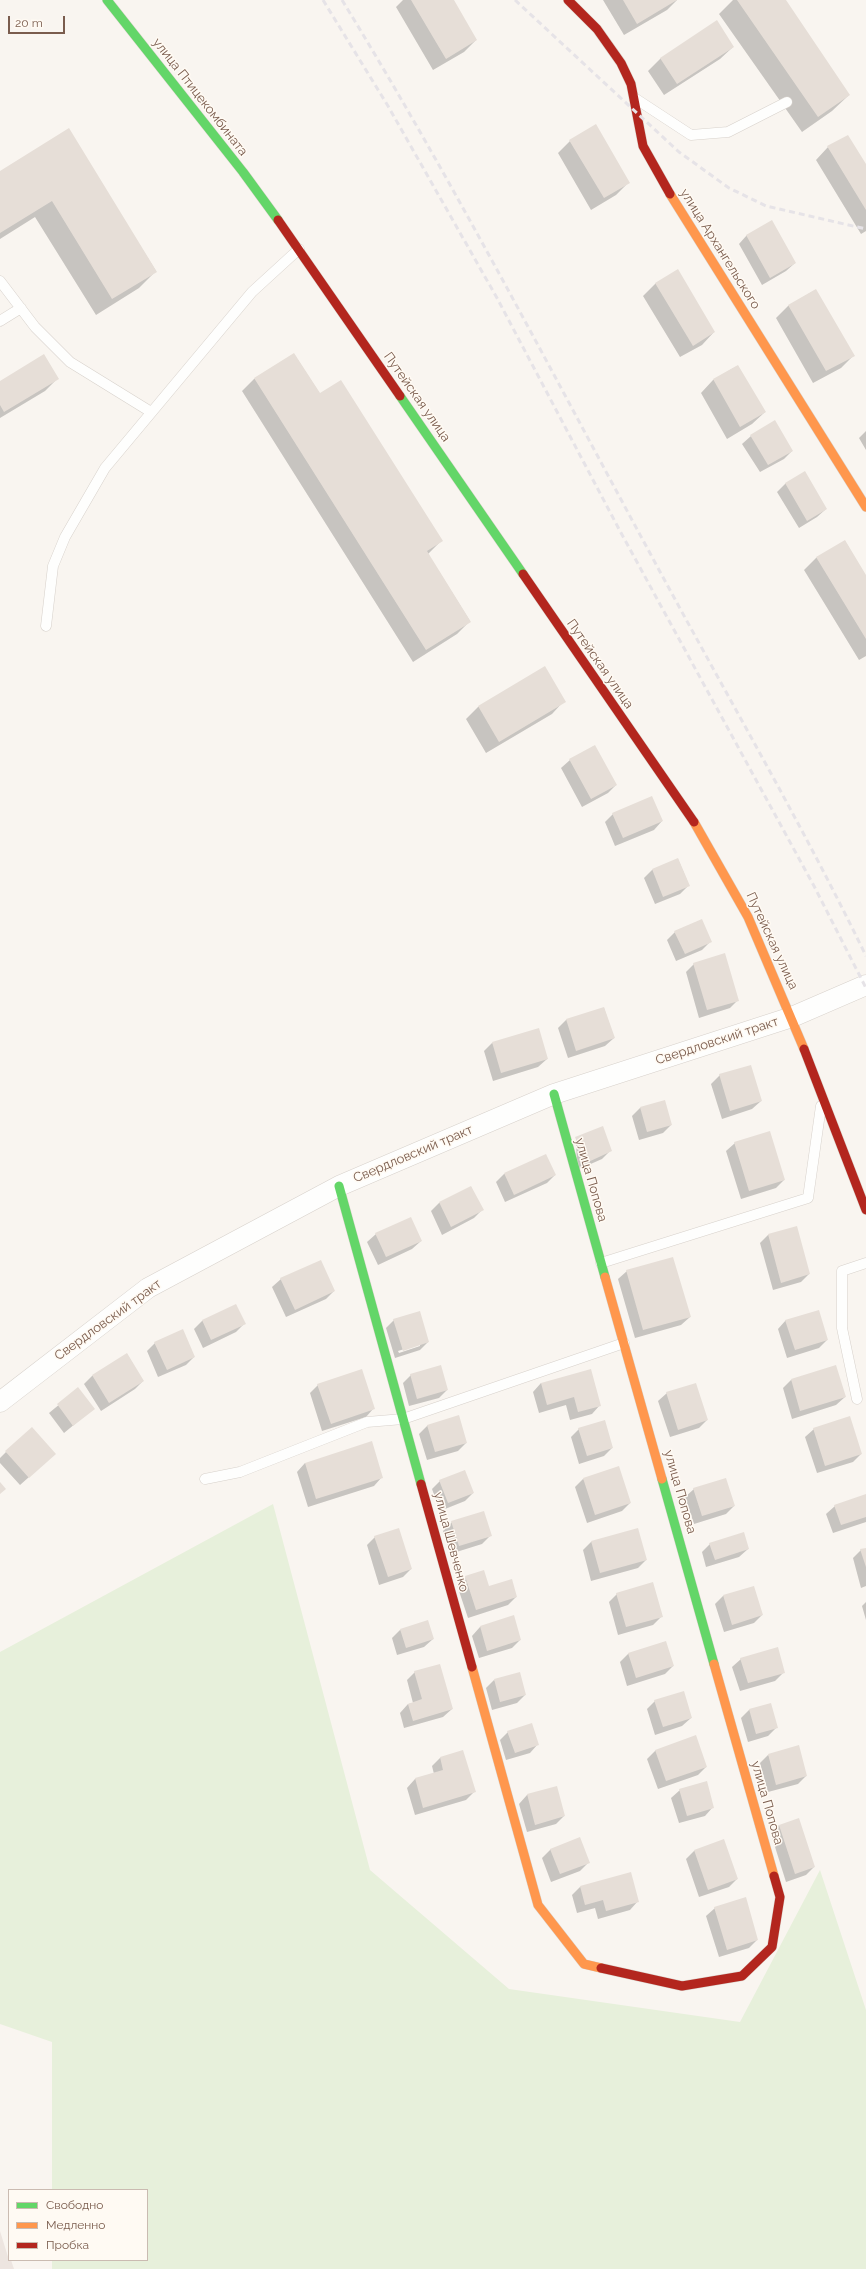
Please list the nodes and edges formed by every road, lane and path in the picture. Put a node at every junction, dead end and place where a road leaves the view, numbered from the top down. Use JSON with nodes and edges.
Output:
{"nodes":[{"id":1,"x":107,"y":0,"type":"edge"},
{"id":2,"x":568,"y":0,"type":"edge"},
{"id":3,"x":635,"y":98,"type":"junction"},
{"id":4,"x":787,"y":102,"type":"dead end"},
{"id":5,"x":243,"y":172,"type":"joint"},
{"id":6,"x":299,"y":249,"type":"junction"},
{"id":7,"x":0,"y":281,"type":"edge"},
{"id":8,"x":20,"y":308,"type":"junction"},
{"id":9,"x":0,"y":322,"type":"edge"},
{"id":10,"x":150,"y":412,"type":"junction"},
{"id":11,"x":866,"y":507,"type":"edge"},
{"id":12,"x":46,"y":626,"type":"dead end"},
{"id":13,"x":866,"y":984,"type":"edge"},
{"id":14,"x":792,"y":1017,"type":"junction"},
{"id":15,"x":554,"y":1094,"type":"junction"},
{"id":16,"x":822,"y":1096,"type":"junction"},
{"id":17,"x":339,"y":1186,"type":"junction"},
{"id":18,"x":866,"y":1210,"type":"edge"},
{"id":19,"x":601,"y":1263,"type":"junction"},
{"id":20,"x":866,"y":1263,"type":"edge"},
{"id":21,"x":624,"y":1343,"type":"junction"},
{"id":22,"x":857,"y":1399,"type":"dead end"},
{"id":23,"x":0,"y":1402,"type":"edge"},
{"id":24,"x":403,"y":1419,"type":"junction"},
{"id":25,"x":205,"y":1479,"type":"dead end"},
{"id":26,"x":538,"y":1905,"type":"joint"}],
"edges":[{"from":1,"to":5,"type":"street","name":"улица Птицекомбината"},
{"from":2,"to":3,"type":"street","name":"улица Архангельского"},
{"from":3,"to":4,"type":"lane"},
{"from":3,"to":11,"type":"street","name":"улица Архангельского"},
{"from":5,"to":6,"type":"street","name":"Путейская улица"},
{"from":6,"to":10,"type":"lane"},
{"from":6,"to":14,"type":"street","name":"Путейская улица"},
{"from":7,"to":8,"type":"lane"},
{"from":8,"to":9,"type":"lane"},
{"from":8,"to":10,"type":"lane"},
{"from":10,"to":12,"type":"lane"},
{"from":13,"to":14,"type":"street","name":"Свердловский тракт"},
{"from":14,"to":15,"type":"street","name":"Свердловский тракт"},
{"from":14,"to":16,"type":"street","name":"Путейская улица"},
{"from":15,"to":17,"type":"street","name":"Свердловский тракт"},
{"from":15,"to":19,"type":"street","name":"улица Попова"},
{"from":16,"to":18,"type":"street","name":"Путейская улица"},
{"from":16,"to":19,"type":"lane"},
{"from":17,"to":23,"type":"street","name":"Свердловский тракт"},
{"from":17,"to":24,"type":"street","name":"улица Шевченко"},
{"from":19,"to":21,"type":"street","name":"улица Попова"},
{"from":20,"to":22,"type":"lane"},
{"from":21,"to":24,"type":"lane"},
{"from":21,"to":26,"type":"street","name":"улица Попова"},
{"from":24,"to":25,"type":"lane"},
{"from":24,"to":26,"type":"street","name":"улица Шевченко"}]}
